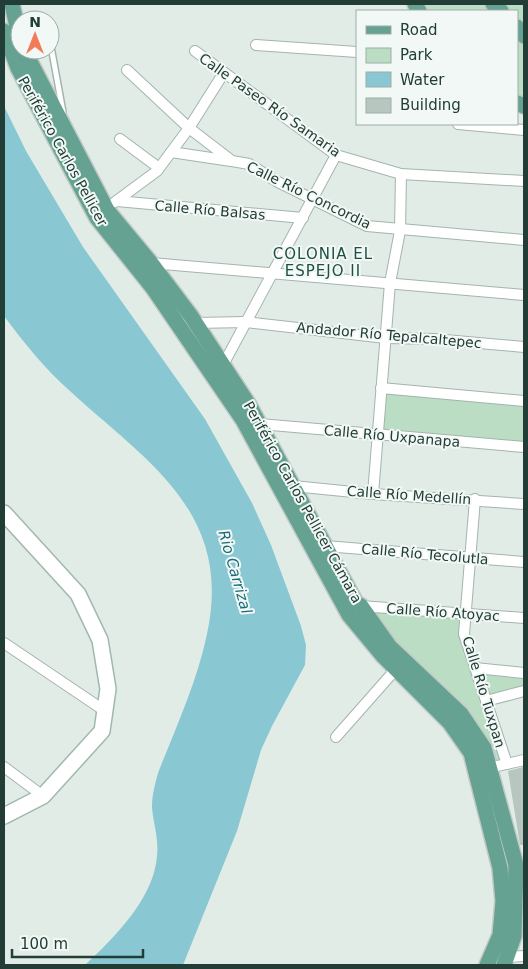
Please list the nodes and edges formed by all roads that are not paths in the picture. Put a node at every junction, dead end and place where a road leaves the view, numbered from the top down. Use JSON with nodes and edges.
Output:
{"nodes":[{"id":1,"x":256,"y":45,"type":"dead end"},
{"id":2,"x":195,"y":51,"type":"dead end"},
{"id":3,"x":356,"y":52,"type":"edge"},
{"id":4,"x":17,"y":60,"type":"edge"},
{"id":5,"x":29,"y":60,"type":"edge"},
{"id":6,"x":54,"y":60,"type":"edge"},
{"id":7,"x":127,"y":70,"type":"dead end"},
{"id":8,"x":223,"y":74,"type":"junction"},
{"id":9,"x":474,"y":125,"type":"edge"},
{"id":10,"x":189,"y":128,"type":"junction"},
{"id":11,"x":524,"y":130,"type":"edge"},
{"id":12,"x":67,"y":133,"type":"junction"},
{"id":13,"x":120,"y":139,"type":"dead end"},
{"id":14,"x":171,"y":152,"type":"junction"},
{"id":15,"x":336,"y":156,"type":"junction"},
{"id":16,"x":232,"y":161,"type":"junction"},
{"id":17,"x":159,"y":168,"type":"junction"},
{"id":18,"x":401,"y":174,"type":"junction"},
{"id":19,"x":524,"y":181,"type":"edge"},
{"id":20,"x":313,"y":199,"type":"junction"},
{"id":21,"x":112,"y":205,"type":"junction"},
{"id":22,"x":302,"y":218,"type":"junction"},
{"id":23,"x":400,"y":231,"type":"junction"},
{"id":24,"x":524,"y":240,"type":"edge"},
{"id":25,"x":151,"y":263,"type":"junction"},
{"id":26,"x":272,"y":272,"type":"junction"},
{"id":27,"x":390,"y":283,"type":"junction"},
{"id":28,"x":153,"y":288,"type":"joint"},
{"id":29,"x":524,"y":295,"type":"edge"},
{"id":30,"x":246,"y":322,"type":"junction"},
{"id":31,"x":195,"y":323,"type":"junction"},
{"id":32,"x":386,"y":338,"type":"junction"},
{"id":33,"x":524,"y":347,"type":"edge"},
{"id":34,"x":223,"y":365,"type":"junction"},
{"id":35,"x":381,"y":388,"type":"junction"},
{"id":36,"x":524,"y":401,"type":"edge"},
{"id":37,"x":260,"y":424,"type":"junction"},
{"id":38,"x":376,"y":434,"type":"junction"},
{"id":39,"x":524,"y":447,"type":"edge"},
{"id":40,"x":294,"y":486,"type":"junction"},
{"id":41,"x":373,"y":494,"type":"junction"},
{"id":42,"x":474,"y":499,"type":"junction"},
{"id":43,"x":524,"y":504,"type":"edge"},
{"id":44,"x":4,"y":513,"type":"edge"},
{"id":45,"x":325,"y":546,"type":"junction"},
{"id":46,"x":471,"y":558,"type":"junction"},
{"id":47,"x":524,"y":562,"type":"edge"},
{"id":48,"x":361,"y":606,"type":"junction"},
{"id":49,"x":466,"y":614,"type":"junction"},
{"id":50,"x":524,"y":618,"type":"edge"},
{"id":51,"x":4,"y":643,"type":"edge"},
{"id":52,"x":475,"y":668,"type":"junction"},
{"id":53,"x":396,"y":669,"type":"junction"},
{"id":54,"x":524,"y":673,"type":"edge"},
{"id":55,"x":524,"y":691,"type":"edge"},
{"id":56,"x":486,"y":701,"type":"junction"},
{"id":57,"x":105,"y":711,"type":"junction"},
{"id":58,"x":336,"y":737,"type":"dead end"},
{"id":59,"x":524,"y":760,"type":"edge"},
{"id":60,"x":507,"y":764,"type":"junction"},
{"id":61,"x":4,"y":767,"type":"edge"},
{"id":62,"x":483,"y":769,"type":"junction"},
{"id":63,"x":43,"y":796,"type":"junction"},
{"id":64,"x":4,"y":816,"type":"edge"},
{"id":65,"x":520,"y":891,"type":"edge"},
{"id":66,"x":524,"y":956,"type":"edge"},
{"id":67,"x":505,"y":961,"type":"edge"},
{"id":68,"x":487,"y":965,"type":"edge"}],
"edges":[{"from":1,"to":3,"type":"street"},
{"from":2,"to":8,"type":"street","name":"Calle Paseo Río Samaria"},
{"from":4,"to":28,"type":"main road","name":"Periférico Carlos Pellicer"},
{"from":5,"to":12,"type":"main road","name":"Periférico Carlos Pellicer Cámara"},
{"from":6,"to":12,"type":"lane"},
{"from":7,"to":10,"type":"street","name":"Calle Río Concordia"},
{"from":8,"to":10,"type":"street"},
{"from":8,"to":15,"type":"street","name":"Calle Paseo Río Samaria"},
{"from":9,"to":11,"type":"street"},
{"from":10,"to":14,"type":"street"},
{"from":10,"to":16,"type":"street","name":"Calle Río Concordia"},
{"from":12,"to":21,"type":"main road","name":"Periférico Carlos Pellicer Cámara"},
{"from":13,"to":17,"type":"street"},
{"from":14,"to":16,"type":"street"},
{"from":14,"to":17,"type":"street"},
{"from":15,"to":18,"type":"street","name":"Calle Paseo Río Samaria"},
{"from":15,"to":20,"type":"street"},
{"from":16,"to":20,"type":"street","name":"Calle Río Concordia"},
{"from":17,"to":21,"type":"street"},
{"from":18,"to":19,"type":"street","name":"Calle Paseo Río Samaria"},
{"from":18,"to":23,"type":"street"},
{"from":20,"to":22,"type":"street"},
{"from":20,"to":23,"type":"street","name":"Calle Río Concordia"},
{"from":21,"to":22,"type":"street","name":"Calle Río Balsas"},
{"from":21,"to":25,"type":"main road","name":"Periférico Carlos Pellicer Cámara"},
{"from":22,"to":26,"type":"street"},
{"from":23,"to":24,"type":"street","name":"Calle Río Concordia"},
{"from":23,"to":27,"type":"street"},
{"from":25,"to":26,"type":"street"},
{"from":25,"to":31,"type":"main road","name":"Periférico Carlos Pellicer Cámara"},
{"from":26,"to":27,"type":"street"},
{"from":26,"to":30,"type":"street"},
{"from":27,"to":29,"type":"street"},
{"from":27,"to":32,"type":"street"},
{"from":28,"to":53,"type":"main road","name":"Periférico Carlos Pellicer Cámara"},
{"from":30,"to":31,"type":"street","name":"Andador Río Tepalcaltepec"},
{"from":30,"to":32,"type":"street","name":"Andador Río Tepalcaltepec"},
{"from":30,"to":34,"type":"street"},
{"from":31,"to":34,"type":"main road","name":"Periférico Carlos Pellicer Cámara"},
{"from":32,"to":33,"type":"street","name":"Andador Río Tepalcaltepec"},
{"from":32,"to":35,"type":"street"},
{"from":34,"to":37,"type":"main road","name":"Periférico Carlos Pellicer Cámara"},
{"from":35,"to":36,"type":"street"},
{"from":35,"to":38,"type":"street"},
{"from":37,"to":38,"type":"street","name":"Calle Río Uxpanapa"},
{"from":37,"to":40,"type":"main road","name":"Periférico Carlos Pellicer Cámara"},
{"from":38,"to":39,"type":"street","name":"Calle Río Uxpanapa"},
{"from":38,"to":41,"type":"street"},
{"from":40,"to":41,"type":"street","name":"Calle Río Medellín"},
{"from":40,"to":45,"type":"main road","name":"Periférico Carlos Pellicer Cámara"},
{"from":41,"to":42,"type":"street","name":"Calle Río Medellín"},
{"from":42,"to":43,"type":"street","name":"Calle Río Medellín"},
{"from":42,"to":46,"type":"street","name":"Calle Río Tuxpan"},
{"from":44,"to":57,"type":"main road"},
{"from":45,"to":46,"type":"street","name":"Calle Río Tecolutla"},
{"from":45,"to":48,"type":"main road","name":"Periférico Carlos Pellicer Cámara"},
{"from":46,"to":47,"type":"street","name":"Calle Río Tecolutla"},
{"from":46,"to":49,"type":"street","name":"Calle Río Tuxpan"},
{"from":48,"to":49,"type":"street","name":"Calle Río Atoyac"},
{"from":48,"to":62,"type":"main road","name":"Periférico Carlos Pellicer Cámara"},
{"from":49,"to":50,"type":"street","name":"Calle Río Atoyac"},
{"from":49,"to":52,"type":"street","name":"Calle Río Tuxpan"},
{"from":51,"to":57,"type":"street"},
{"from":52,"to":54,"type":"street"},
{"from":52,"to":56,"type":"street","name":"Calle Río Tuxpan"},
{"from":53,"to":58,"type":"street"},
{"from":53,"to":62,"type":"main road","name":"Periférico Carlos Pellicer Cámara"},
{"from":55,"to":56,"type":"street"},
{"from":56,"to":60,"type":"street","name":"Calle Río Tuxpan"},
{"from":57,"to":63,"type":"main road"},
{"from":59,"to":60,"type":"street"},
{"from":60,"to":62,"type":"street"},
{"from":61,"to":63,"type":"street"},
{"from":62,"to":65,"type":"main road","name":"Periférico Carlos Pellicer Cámara"},
{"from":62,"to":68,"type":"main road","name":"Periférico Carlos Pellicer Cámara"},
{"from":63,"to":64,"type":"main road"},
{"from":65,"to":67,"type":"main road","name":"Periférico Carlos Pellicer Cámara"},
{"from":66,"to":67,"type":"street"}]}
